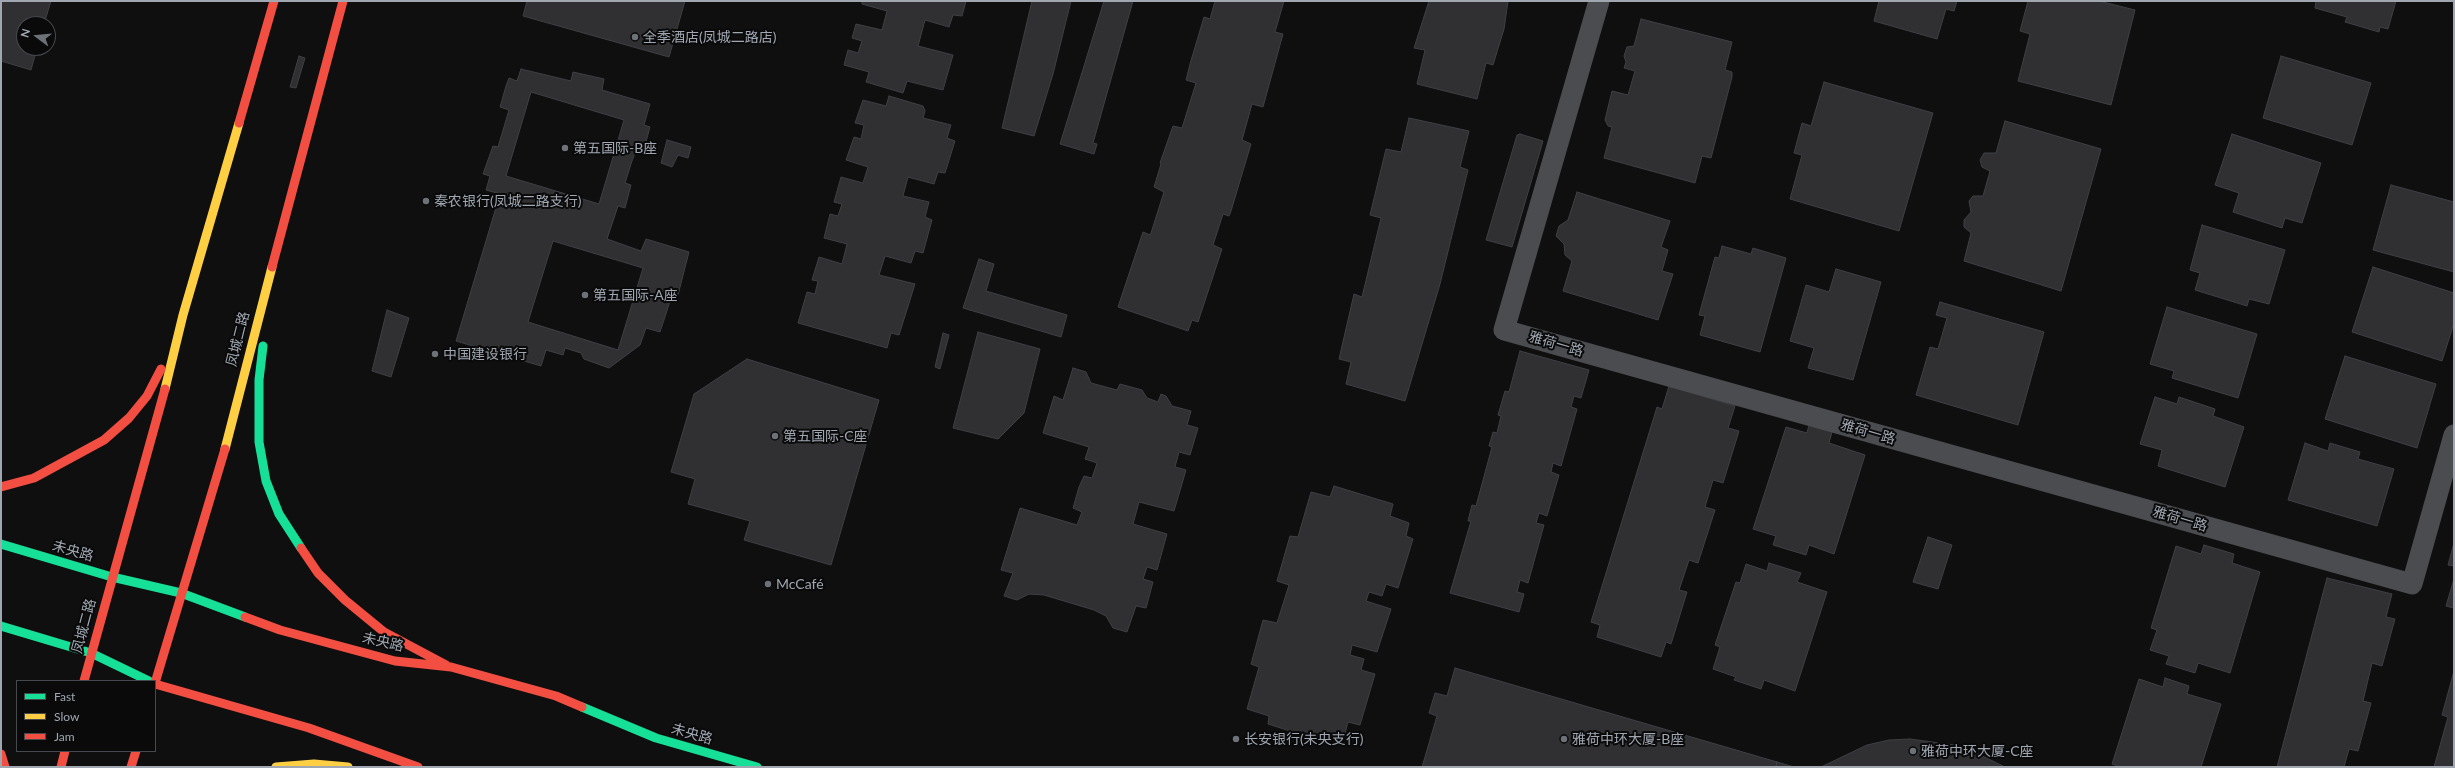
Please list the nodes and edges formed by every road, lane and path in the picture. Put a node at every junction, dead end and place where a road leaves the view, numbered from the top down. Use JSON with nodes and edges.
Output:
{"nodes":[{"id":1,"x":274,"y":1,"type":"edge"},
{"id":2,"x":343,"y":1,"type":"edge"},
{"id":3,"x":1598,"y":1,"type":"edge"},
{"id":4,"x":273,"y":260,"type":"junction"},
{"id":5,"x":183,"y":315,"type":"junction"},
{"id":6,"x":2454,"y":435,"type":"edge"},
{"id":7,"x":1,"y":487,"type":"edge"},
{"id":8,"x":1,"y":544,"type":"edge"},
{"id":9,"x":112,"y":577,"type":"junction"},
{"id":10,"x":181,"y":593,"type":"junction"},
{"id":11,"x":1,"y":626,"type":"edge"},
{"id":12,"x":91,"y":653,"type":"junction"},
{"id":13,"x":451,"y":668,"type":"junction"},
{"id":14,"x":84,"y":680,"type":"edge"},
{"id":15,"x":147,"y":680,"type":"edge"},
{"id":16,"x":156,"y":680,"type":"edge"},
{"id":17,"x":156,"y":683,"type":"edge"},
{"id":18,"x":65,"y":752,"type":"edge"},
{"id":19,"x":136,"y":752,"type":"edge"},
{"id":20,"x":1,"y":754,"type":"edge"},
{"id":21,"x":5,"y":767,"type":"edge"},
{"id":22,"x":60,"y":767,"type":"edge"},
{"id":23,"x":131,"y":767,"type":"edge"},
{"id":24,"x":276,"y":767,"type":"edge"},
{"id":25,"x":348,"y":767,"type":"edge"},
{"id":26,"x":418,"y":767,"type":"edge"},
{"id":27,"x":757,"y":767,"type":"edge"}],
"edges":[{"from":1,"to":5,"type":"main road","name":"凤城二路"},
{"from":2,"to":4,"type":"main road","name":"凤城二路"},
{"from":3,"to":6,"type":"lane","name":"雅荷一路"},
{"from":4,"to":10,"type":"main road","name":"凤城二路"},
{"from":4,"to":13,"type":"main road"},
{"from":5,"to":7,"type":"main road"},
{"from":5,"to":9,"type":"main road","name":"凤城二路"},
{"from":8,"to":9,"type":"main road","name":"未央路"},
{"from":9,"to":10,"type":"main road","name":"未央路"},
{"from":9,"to":12,"type":"main road","name":"凤城二路"},
{"from":10,"to":13,"type":"main road","name":"未央路"},
{"from":10,"to":16,"type":"main road","name":"凤城二路"},
{"from":11,"to":12,"type":"main road"},
{"from":12,"to":14,"type":"main road","name":"凤城二路"},
{"from":12,"to":15,"type":"main road"},
{"from":13,"to":27,"type":"main road","name":"未央路"},
{"from":17,"to":26,"type":"main road"},
{"from":18,"to":22,"type":"main road"},
{"from":19,"to":23,"type":"main road"},
{"from":20,"to":21,"type":"main road"},
{"from":24,"to":25,"type":"main road"}]}
